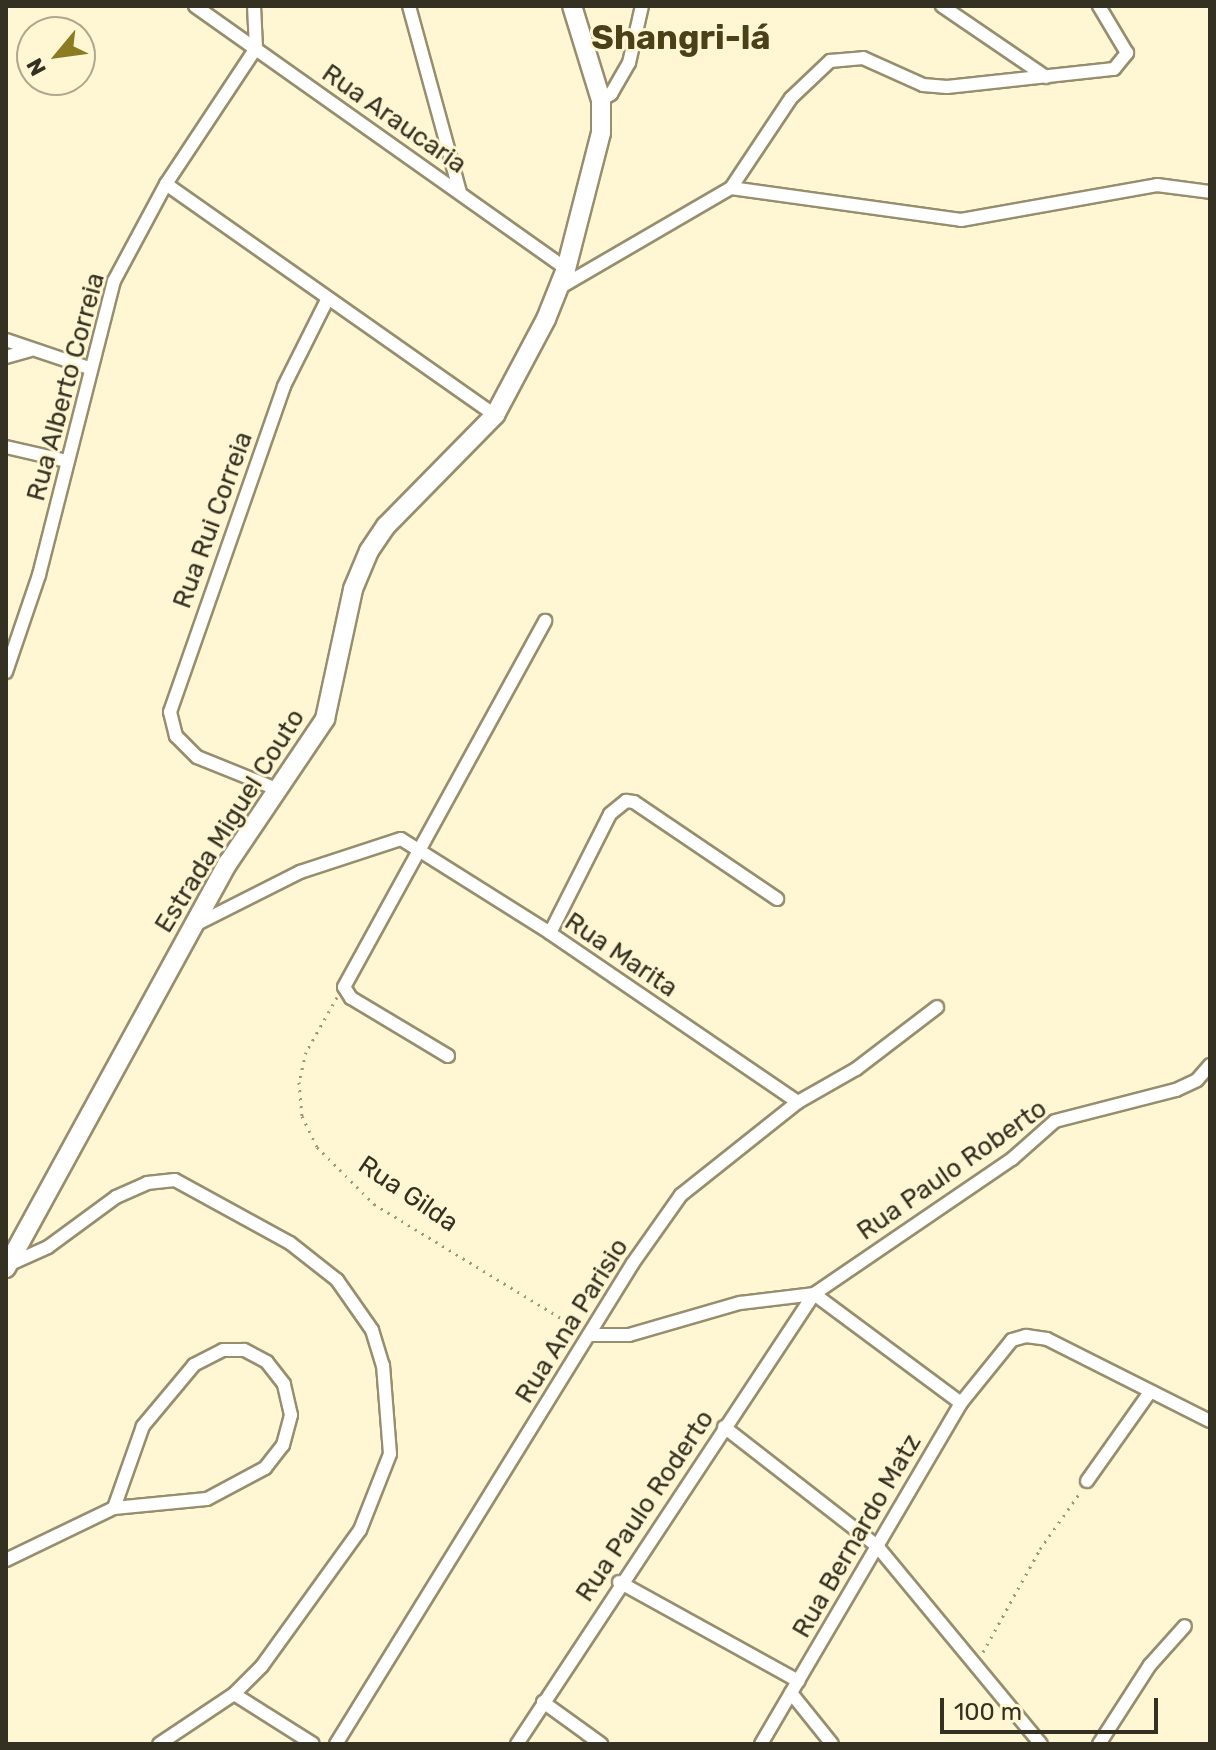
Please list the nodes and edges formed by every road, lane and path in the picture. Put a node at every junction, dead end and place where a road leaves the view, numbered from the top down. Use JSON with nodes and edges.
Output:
{"nodes":[{"id":1,"x":195,"y":6,"type":"edge"},
{"id":2,"x":254,"y":6,"type":"edge"},
{"id":3,"x":409,"y":6,"type":"edge"},
{"id":4,"x":572,"y":6,"type":"edge"},
{"id":5,"x":642,"y":6,"type":"edge"},
{"id":6,"x":942,"y":6,"type":"edge"},
{"id":7,"x":1099,"y":6,"type":"edge"},
{"id":8,"x":256,"y":48,"type":"junction"},
{"id":9,"x":1046,"y":77,"type":"junction"},
{"id":10,"x":601,"y":100,"type":"junction"},
{"id":11,"x":166,"y":184,"type":"junction"},
{"id":12,"x":731,"y":188,"type":"junction"},
{"id":13,"x":1210,"y":192,"type":"edge"},
{"id":14,"x":460,"y":193,"type":"junction"},
{"id":15,"x":566,"y":269,"type":"junction"},
{"id":16,"x":559,"y":288,"type":"junction"},
{"id":17,"x":328,"y":298,"type":"junction"},
{"id":18,"x":6,"y":340,"type":"edge"},
{"id":19,"x":30,"y":350,"type":"junction"},
{"id":20,"x":6,"y":357,"type":"edge"},
{"id":21,"x":89,"y":368,"type":"junction"},
{"id":22,"x":495,"y":415,"type":"junction"},
{"id":23,"x":6,"y":447,"type":"edge"},
{"id":24,"x":67,"y":461,"type":"junction"},
{"id":25,"x":545,"y":621,"type":"dead end"},
{"id":26,"x":6,"y":672,"type":"edge"},
{"id":27,"x":279,"y":790,"type":"junction"},
{"id":28,"x":416,"y":850,"type":"junction"},
{"id":29,"x":777,"y":899,"type":"dead end"},
{"id":30,"x":194,"y":926,"type":"junction"},
{"id":31,"x":550,"y":933,"type":"junction"},
{"id":32,"x":346,"y":983,"type":"junction"},
{"id":33,"x":937,"y":1007,"type":"dead end"},
{"id":34,"x":448,"y":1056,"type":"dead end"},
{"id":35,"x":1210,"y":1065,"type":"edge"},
{"id":36,"x":798,"y":1102,"type":"junction"},
{"id":37,"x":7,"y":1267,"type":"edge"},
{"id":38,"x":814,"y":1294,"type":"junction"},
{"id":39,"x":589,"y":1335,"type":"junction"},
{"id":40,"x":1150,"y":1392,"type":"junction"},
{"id":41,"x":961,"y":1403,"type":"junction"},
{"id":42,"x":1210,"y":1421,"type":"edge"},
{"id":43,"x":724,"y":1427,"type":"junction"},
{"id":44,"x":1087,"y":1481,"type":"joint"},
{"id":45,"x":114,"y":1508,"type":"junction"},
{"id":46,"x":877,"y":1546,"type":"junction"},
{"id":47,"x":6,"y":1560,"type":"edge"},
{"id":48,"x":619,"y":1582,"type":"junction"},
{"id":49,"x":1185,"y":1626,"type":"dead end"},
{"id":50,"x":975,"y":1667,"type":"junction"},
{"id":51,"x":798,"y":1681,"type":"junction"},
{"id":52,"x":791,"y":1693,"type":"junction"},
{"id":53,"x":234,"y":1694,"type":"junction"},
{"id":54,"x":543,"y":1702,"type":"junction"},
{"id":55,"x":159,"y":1744,"type":"edge"},
{"id":56,"x":313,"y":1744,"type":"edge"},
{"id":57,"x":336,"y":1744,"type":"edge"},
{"id":58,"x":517,"y":1744,"type":"edge"},
{"id":59,"x":601,"y":1744,"type":"edge"},
{"id":60,"x":761,"y":1744,"type":"edge"},
{"id":61,"x":832,"y":1744,"type":"edge"},
{"id":62,"x":1041,"y":1744,"type":"edge"},
{"id":63,"x":1099,"y":1744,"type":"edge"}],
"edges":[{"from":1,"to":8,"type":"street","name":"Rua Araucaria"},
{"from":2,"to":8,"type":"street"},
{"from":3,"to":14,"type":"street"},
{"from":4,"to":10,"type":"street","name":"Estrada Miguel Couto"},
{"from":5,"to":10,"type":"street"},
{"from":6,"to":9,"type":"street"},
{"from":7,"to":9,"type":"street"},
{"from":8,"to":11,"type":"street","name":"Rua Alberto Correia"},
{"from":8,"to":14,"type":"street","name":"Rua Araucaria"},
{"from":9,"to":12,"type":"street"},
{"from":10,"to":15,"type":"street","name":"Estrada Miguel Couto"},
{"from":11,"to":17,"type":"street"},
{"from":11,"to":21,"type":"street","name":"Rua Alberto Correia"},
{"from":12,"to":13,"type":"street"},
{"from":12,"to":16,"type":"street"},
{"from":14,"to":15,"type":"street","name":"Rua Araucaria"},
{"from":15,"to":16,"type":"street","name":"Estrada Miguel Couto"},
{"from":16,"to":22,"type":"street","name":"Estrada Miguel Couto"},
{"from":17,"to":22,"type":"street"},
{"from":17,"to":27,"type":"street","name":"Rua Rui Correia"},
{"from":18,"to":19,"type":"street"},
{"from":19,"to":20,"type":"street"},
{"from":19,"to":21,"type":"street"},
{"from":21,"to":24,"type":"street","name":"Rua Alberto Correia"},
{"from":22,"to":27,"type":"street","name":"Estrada Miguel Couto"},
{"from":23,"to":24,"type":"street"},
{"from":24,"to":26,"type":"street","name":"Rua Alberto Correia"},
{"from":25,"to":28,"type":"street"},
{"from":27,"to":30,"type":"street","name":"Estrada Miguel Couto"},
{"from":28,"to":30,"type":"street"},
{"from":28,"to":31,"type":"street","name":"Rua Marita"},
{"from":28,"to":32,"type":"street"},
{"from":29,"to":31,"type":"street"},
{"from":30,"to":37,"type":"street","name":"Estrada Miguel Couto"},
{"from":31,"to":36,"type":"street","name":"Rua Marita"},
{"from":32,"to":34,"type":"street"},
{"from":32,"to":39,"type":"path","name":"Rua Gilda"},
{"from":33,"to":36,"type":"street","name":"Rua Ana Parisio"},
{"from":35,"to":38,"type":"street","name":"Rua Paulo Roberto"},
{"from":36,"to":39,"type":"street","name":"Rua Ana Parisio"},
{"from":37,"to":53,"type":"street"},
{"from":38,"to":39,"type":"street"},
{"from":38,"to":41,"type":"street"},
{"from":38,"to":43,"type":"street","name":"Rua Paulo Roderto"},
{"from":39,"to":57,"type":"street","name":"Rua Ana Parisio"},
{"from":40,"to":41,"type":"street","name":"Rua Bernardo Matz"},
{"from":40,"to":42,"type":"street"},
{"from":40,"to":44,"type":"street"},
{"from":41,"to":46,"type":"street","name":"Rua Bernardo Matz"},
{"from":43,"to":46,"type":"street"},
{"from":43,"to":48,"type":"street","name":"Rua Paulo Roderto"},
{"from":44,"to":50,"type":"path"},
{"from":45,"to":45,"type":"street"},
{"from":45,"to":47,"type":"street"},
{"from":46,"to":50,"type":"street"},
{"from":46,"to":51,"type":"street","name":"Rua Bernardo Matz"},
{"from":48,"to":51,"type":"street"},
{"from":48,"to":54,"type":"street","name":"Rua Paulo Roderto"},
{"from":49,"to":63,"type":"street"},
{"from":50,"to":62,"type":"street"},
{"from":51,"to":52,"type":"street","name":"Rua Bernardo Matz"},
{"from":52,"to":60,"type":"street","name":"Rua Bernardo Matz"},
{"from":52,"to":61,"type":"street"},
{"from":53,"to":55,"type":"street"},
{"from":53,"to":56,"type":"street"},
{"from":54,"to":58,"type":"street","name":"Rua Paulo Roderto"},
{"from":54,"to":59,"type":"street"}]}
